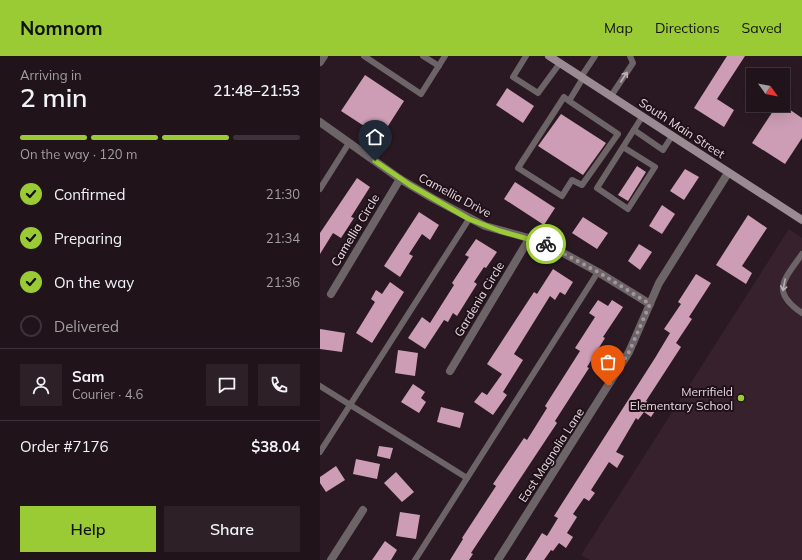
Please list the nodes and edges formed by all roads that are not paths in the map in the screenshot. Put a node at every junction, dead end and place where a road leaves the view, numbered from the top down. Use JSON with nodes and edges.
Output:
{"nodes":[{"id":1,"x":324,"y":56,"type":"edge"},
{"id":2,"x":364,"y":56,"type":"edge"},
{"id":3,"x":423,"y":56,"type":"edge"},
{"id":4,"x":445,"y":56,"type":"edge"},
{"id":5,"x":526,"y":56,"type":"edge"},
{"id":6,"x":549,"y":56,"type":"edge"},
{"id":7,"x":595,"y":56,"type":"edge"},
{"id":8,"x":630,"y":56,"type":"edge"},
{"id":9,"x":320,"y":62,"type":"edge"},
{"id":10,"x":560,"y":63,"type":"junction"},
{"id":11,"x":439,"y":66,"type":"junction"},
{"id":12,"x":582,"y":78,"type":"junction"},
{"id":13,"x":611,"y":96,"type":"junction"},
{"id":14,"x":569,"y":101,"type":"junction"},
{"id":15,"x":642,"y":117,"type":"junction"},
{"id":16,"x":320,"y":122,"type":"edge"},
{"id":17,"x":634,"y":130,"type":"junction"},
{"id":18,"x":672,"y":136,"type":"junction"},
{"id":19,"x":349,"y":143,"type":"junction"},
{"id":20,"x":623,"y":146,"type":"junction"},
{"id":21,"x":728,"y":173,"type":"junction"},
{"id":22,"x":400,"y":179,"type":"junction"},
{"id":23,"x":320,"y":189,"type":"edge"},
{"id":24,"x":469,"y":219,"type":"junction"},
{"id":25,"x":802,"y":220,"type":"edge"},
{"id":26,"x":529,"y":239,"type":"junction"},
{"id":27,"x":802,"y":254,"type":"edge"},
{"id":28,"x":598,"y":272,"type":"junction"},
{"id":29,"x":332,"y":294,"type":"dead end"},
{"id":30,"x":650,"y":304,"type":"junction"},
{"id":31,"x":802,"y":313,"type":"edge"},
{"id":32,"x":450,"y":371,"type":"dead end"},
{"id":33,"x":320,"y":386,"type":"edge"},
{"id":34,"x":350,"y":405,"type":"junction"},
{"id":35,"x":320,"y":452,"type":"edge"},
{"id":36,"x":467,"y":478,"type":"junction"},
{"id":37,"x":362,"y":510,"type":"dead end"},
{"id":38,"x":331,"y":560,"type":"edge"},
{"id":39,"x":415,"y":560,"type":"edge"},
{"id":40,"x":498,"y":560,"type":"edge"}],
"edges":[{"from":1,"to":9,"type":"street"},
{"from":2,"to":11,"type":"lane"},
{"from":3,"to":11,"type":"lane"},
{"from":4,"to":11,"type":"lane"},
{"from":5,"to":10,"type":"lane"},
{"from":6,"to":10,"type":"main road","name":"South Main Street"},
{"from":7,"to":12,"type":"lane"},
{"from":13,"to":8,"type":"lane","one_way":true},
{"from":10,"to":12,"type":"main road","name":"South Main Street"},
{"from":12,"to":13,"type":"main road","name":"South Main Street"},
{"from":12,"to":14,"type":"lane"},
{"from":13,"to":15,"type":"main road","name":"South Main Street"},
{"from":14,"to":14,"type":"lane"},
{"from":15,"to":17,"type":"lane"},
{"from":15,"to":18,"type":"main road","name":"South Main Street"},
{"from":16,"to":19,"type":"street","name":"Camellia Drive"},
{"from":17,"to":18,"type":"lane"},
{"from":17,"to":20,"type":"lane"},
{"from":18,"to":21,"type":"main road","name":"South Main Street"},
{"from":19,"to":22,"type":"street","name":"Camellia Drive"},
{"from":19,"to":23,"type":"lane"},
{"from":20,"to":20,"type":"lane"},
{"from":21,"to":25,"type":"main road","name":"South Main Street"},
{"from":21,"to":30,"type":"street","name":"East Magnolia Lane"},
{"from":22,"to":24,"type":"street","name":"Camellia Drive"},
{"from":22,"to":29,"type":"street","name":"Camellia Circle"},
{"from":24,"to":26,"type":"street","name":"Camellia Drive"},
{"from":24,"to":34,"type":"lane"},
{"from":26,"to":28,"type":"street","name":"Camellia Drive"},
{"from":26,"to":32,"type":"street","name":"Gardenia Circle"},
{"from":27,"to":31,"type":"lane","one_way":true},
{"from":28,"to":30,"type":"street","name":"Camellia Drive"},
{"from":28,"to":36,"type":"lane"},
{"from":30,"to":40,"type":"street","name":"East Magnolia Lane"},
{"from":33,"to":34,"type":"lane"},
{"from":34,"to":35,"type":"lane"},
{"from":34,"to":36,"type":"lane"},
{"from":36,"to":39,"type":"lane"},
{"from":37,"to":38,"type":"street"}]}
